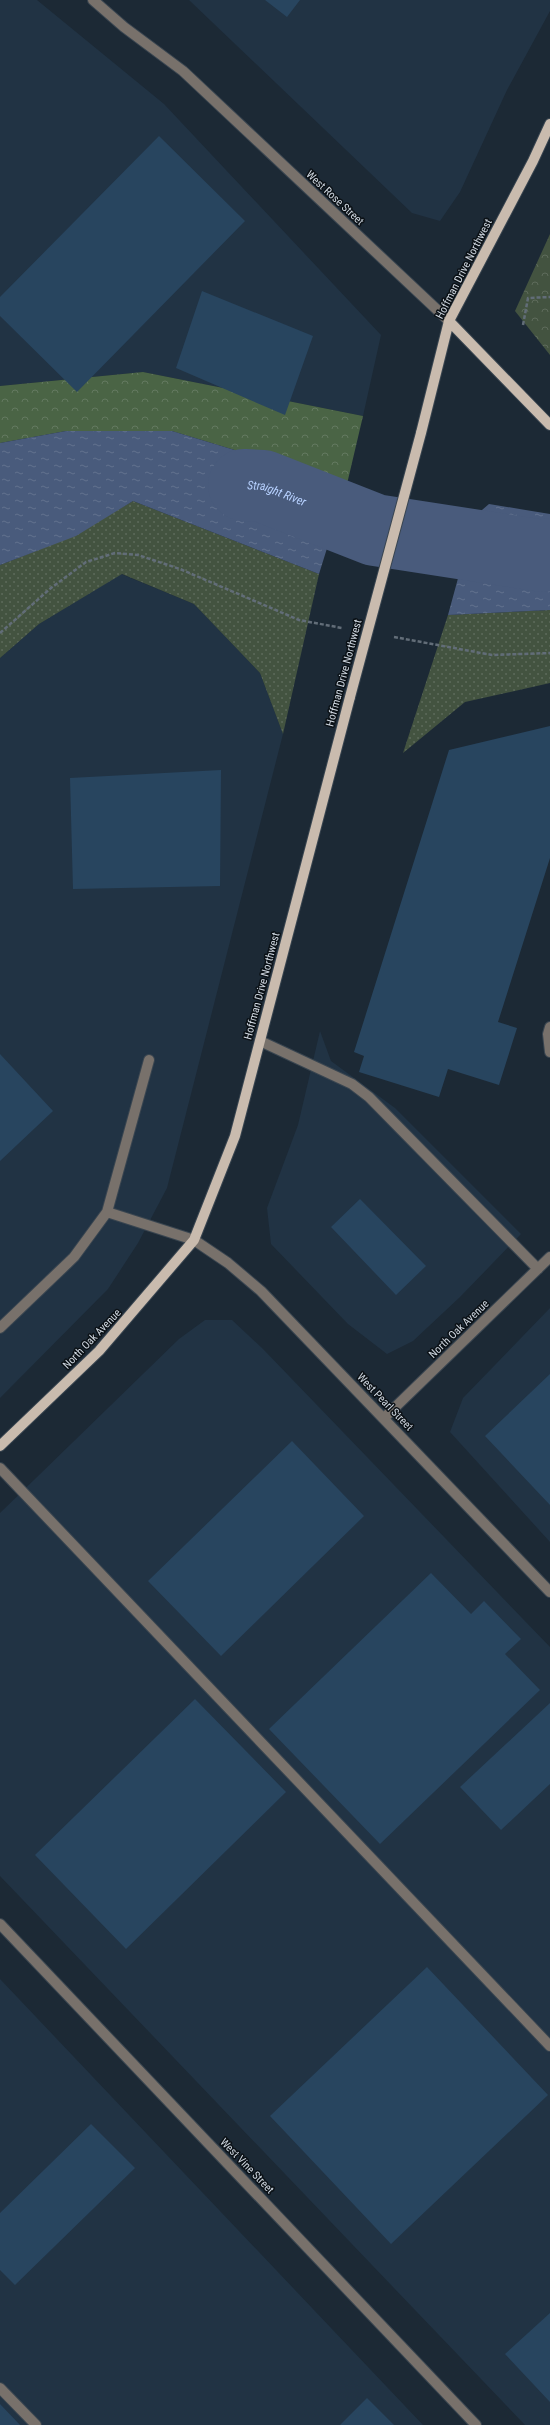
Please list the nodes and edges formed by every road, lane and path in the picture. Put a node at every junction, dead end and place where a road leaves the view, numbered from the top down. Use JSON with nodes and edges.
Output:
{"nodes":[{"id":1,"x":93,"y":0,"type":"edge"},
{"id":2,"x":550,"y":124,"type":"edge"},
{"id":3,"x":550,"y":297,"type":"edge"},
{"id":4,"x":449,"y":321,"type":"junction"},
{"id":5,"x":523,"y":325,"type":"dead end"},
{"id":6,"x":550,"y":425,"type":"edge"},
{"id":7,"x":345,"y":629,"type":"dead end"},
{"id":8,"x":0,"y":633,"type":"edge"},
{"id":9,"x":392,"y":637,"type":"dead end"},
{"id":10,"x":550,"y":653,"type":"edge"},
{"id":11,"x":550,"y":1027,"type":"edge"},
{"id":12,"x":260,"y":1041,"type":"junction"},
{"id":13,"x":550,"y":1052,"type":"edge"},
{"id":14,"x":150,"y":1060,"type":"dead end"},
{"id":15,"x":107,"y":1212,"type":"junction"},
{"id":16,"x":194,"y":1240,"type":"junction"},
{"id":17,"x":550,"y":1257,"type":"edge"},
{"id":18,"x":538,"y":1269,"type":"junction"},
{"id":19,"x":0,"y":1328,"type":"edge"},
{"id":20,"x":384,"y":1418,"type":"junction"},
{"id":21,"x":0,"y":1446,"type":"edge"},
{"id":22,"x":0,"y":1468,"type":"edge"},
{"id":23,"x":550,"y":1592,"type":"edge"},
{"id":24,"x":0,"y":1924,"type":"edge"},
{"id":25,"x":550,"y":2046,"type":"edge"},
{"id":26,"x":0,"y":2388,"type":"edge"},
{"id":27,"x":36,"y":2425,"type":"edge"},
{"id":28,"x":476,"y":2425,"type":"edge"}],
"edges":[{"from":1,"to":4,"type":"street","name":"West Rose Street"},
{"from":2,"to":4,"type":"main road","name":"Hoffman Drive Northwest"},
{"from":3,"to":5,"type":"path"},
{"from":4,"to":6,"type":"main road","name":"West Rose Street"},
{"from":4,"to":12,"type":"main road","name":"Hoffman Drive Northwest","bridge":true},
{"from":7,"to":8,"type":"path"},
{"from":9,"to":10,"type":"path"},
{"from":11,"to":13,"type":"street"},
{"from":12,"to":16,"type":"main road","name":"Hoffman Drive Northwest"},
{"from":12,"to":18,"type":"street"},
{"from":14,"to":15,"type":"street"},
{"from":15,"to":16,"type":"street","name":"West Pearl Street"},
{"from":15,"to":19,"type":"street"},
{"from":16,"to":20,"type":"street","name":"West Pearl Street"},
{"from":16,"to":21,"type":"main road","name":"North Oak Avenue"},
{"from":17,"to":18,"type":"street","name":"North Oak Avenue"},
{"from":18,"to":20,"type":"street","name":"North Oak Avenue"},
{"from":20,"to":23,"type":"street","name":"West Pearl Street"},
{"from":22,"to":25,"type":"street"},
{"from":24,"to":28,"type":"street","name":"West Vine Street"},
{"from":26,"to":27,"type":"street"}]}
